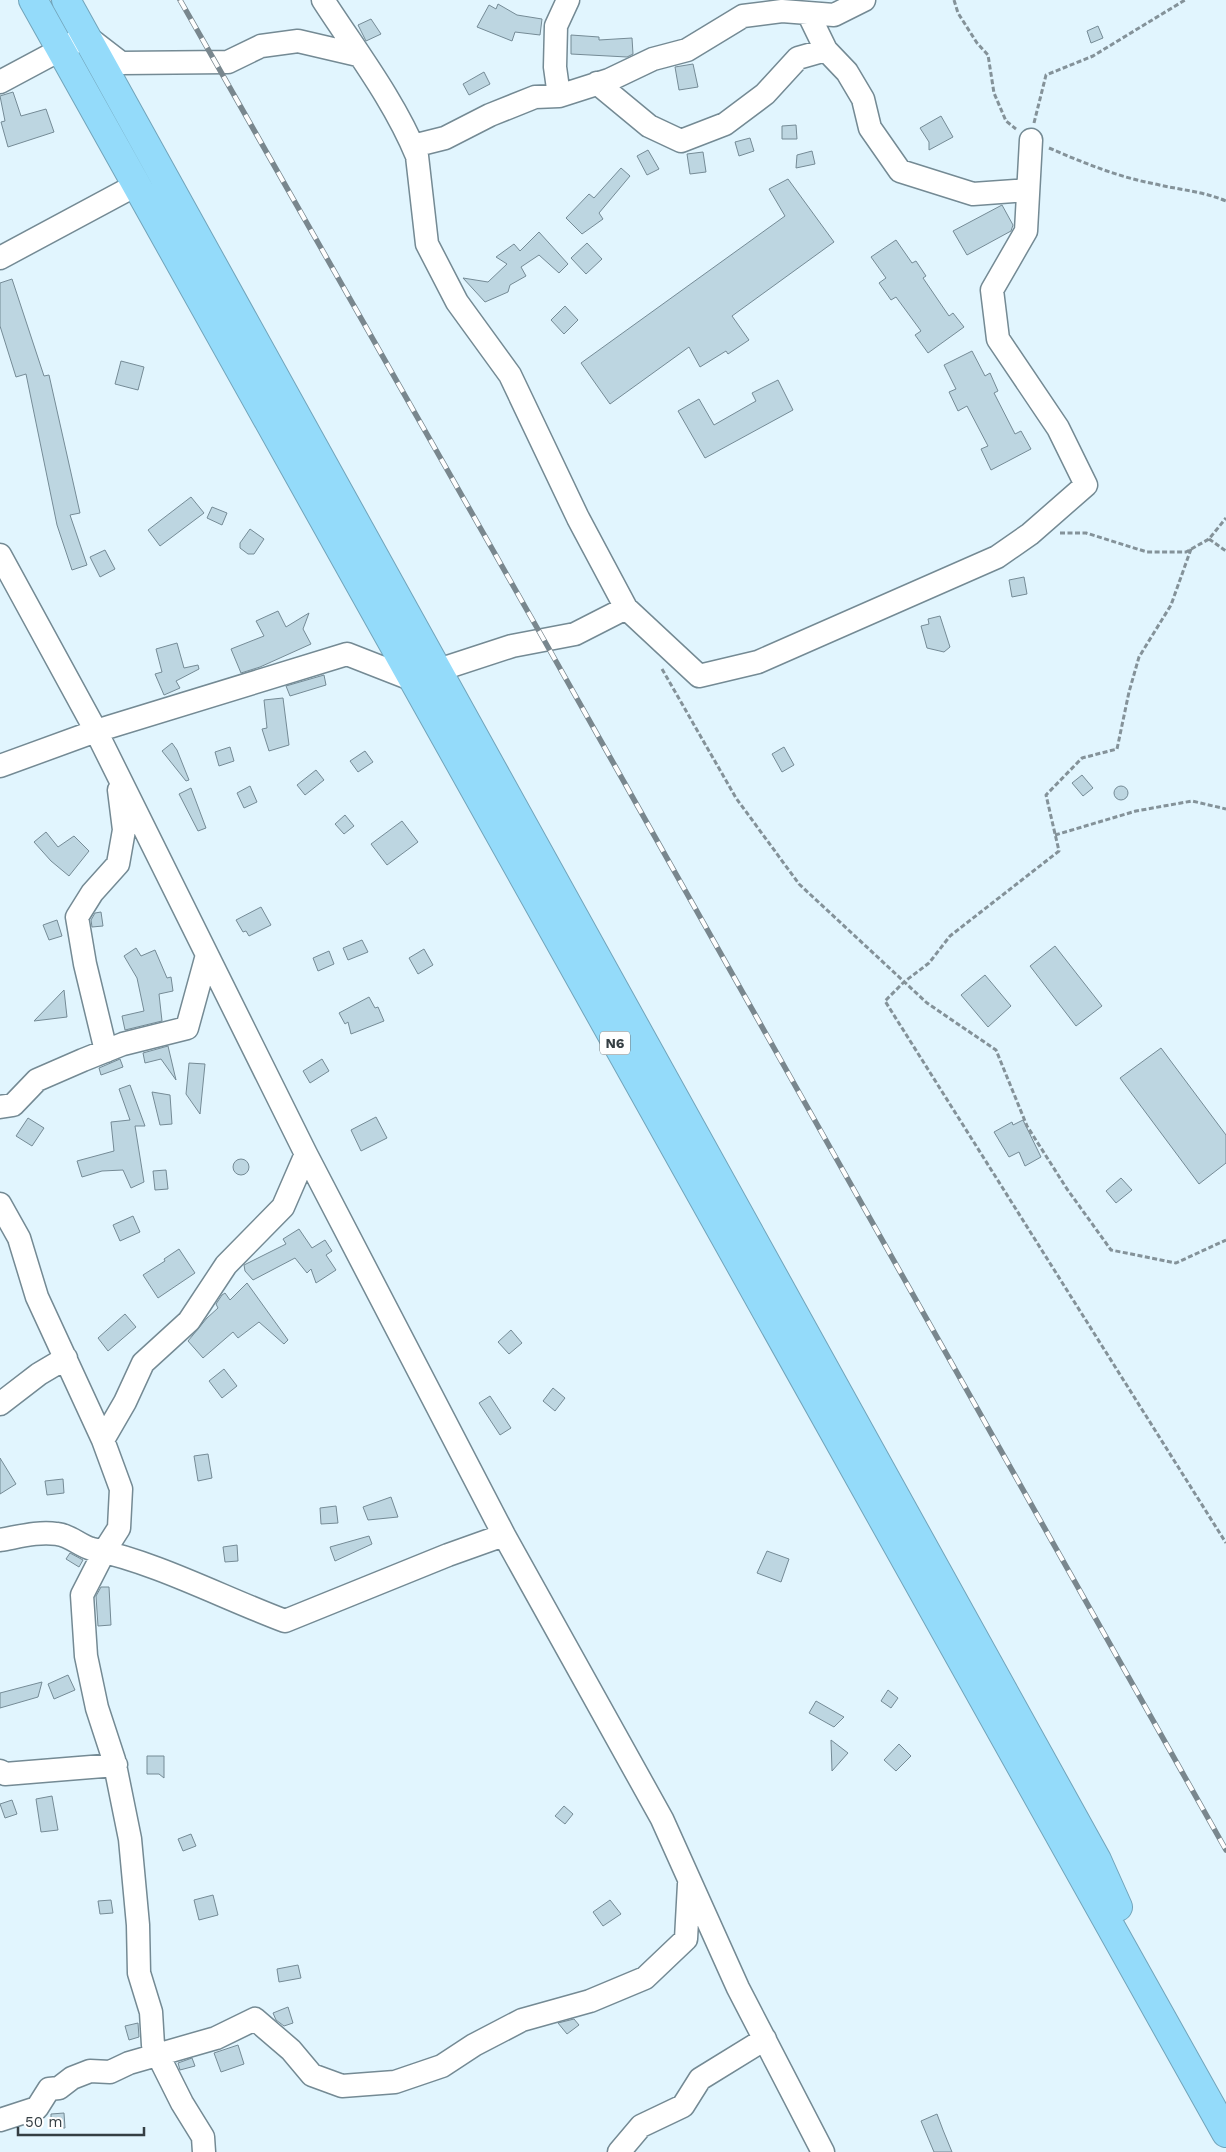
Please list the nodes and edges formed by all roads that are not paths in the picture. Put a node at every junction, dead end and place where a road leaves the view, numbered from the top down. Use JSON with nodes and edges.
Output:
{"nodes":[{"id":1,"x":33,"y":0,"type":"edge"},
{"id":2,"x":66,"y":0,"type":"edge"},
{"id":3,"x":323,"y":0,"type":"edge"},
{"id":4,"x":568,"y":0,"type":"edge"},
{"id":5,"x":864,"y":0,"type":"edge"},
{"id":6,"x":808,"y":13,"type":"junction"},
{"id":7,"x":86,"y":36,"type":"junction"},
{"id":8,"x":61,"y":50,"type":"junction"},
{"id":9,"x":826,"y":50,"type":"junction"},
{"id":10,"x":358,"y":55,"type":"junction"},
{"id":11,"x":0,"y":82,"type":"edge"},
{"id":12,"x":597,"y":83,"type":"junction"},
{"id":13,"x":559,"y":96,"type":"junction"},
{"id":14,"x":1031,"y":140,"type":"road end"},
{"id":15,"x":413,"y":146,"type":"junction"},
{"id":16,"x":136,"y":185,"type":"junction"},
{"id":17,"x":1028,"y":190,"type":"junction"},
{"id":18,"x":0,"y":258,"type":"edge"},
{"id":19,"x":0,"y":555,"type":"edge"},
{"id":20,"x":626,"y":608,"type":"junction"},
{"id":21,"x":438,"y":672,"type":"junction"},
{"id":22,"x":411,"y":679,"type":"junction"},
{"id":23,"x":96,"y":731,"type":"junction"},
{"id":24,"x":0,"y":766,"type":"edge"},
{"id":25,"x":116,"y":772,"type":"junction"},
{"id":26,"x":207,"y":955,"type":"junction"},
{"id":27,"x":106,"y":1051,"type":"junction"},
{"id":28,"x":0,"y":1107,"type":"edge"},
{"id":29,"x":306,"y":1154,"type":"junction"},
{"id":30,"x":0,"y":1204,"type":"edge"},
{"id":31,"x":66,"y":1358,"type":"junction"},
{"id":32,"x":0,"y":1404,"type":"edge"},
{"id":33,"x":103,"y":1440,"type":"junction"},
{"id":34,"x":504,"y":1535,"type":"junction"},
{"id":35,"x":0,"y":1540,"type":"edge"},
{"id":36,"x":105,"y":1550,"type":"junction"},
{"id":37,"x":116,"y":1766,"type":"junction"},
{"id":38,"x":0,"y":1771,"type":"edge"},
{"id":39,"x":690,"y":1880,"type":"junction"},
{"id":40,"x":765,"y":2039,"type":"junction"},
{"id":41,"x":158,"y":2055,"type":"junction"},
{"id":42,"x":1200,"y":2085,"type":"junction"},
{"id":43,"x":0,"y":2120,"type":"edge"},
{"id":44,"x":1226,"y":2133,"type":"edge"},
{"id":45,"x":204,"y":2152,"type":"edge"},
{"id":46,"x":619,"y":2152,"type":"edge"},
{"id":47,"x":822,"y":2152,"type":"edge"}],
"edges":[{"from":1,"to":8,"type":"highway","number":"N6"},
{"from":2,"to":7,"type":"highway","number":"N6"},
{"from":3,"to":10,"type":"street"},
{"from":4,"to":13,"type":"street"},
{"from":5,"to":6,"type":"street"},
{"from":6,"to":9,"type":"street"},
{"from":6,"to":12,"type":"street"},
{"from":7,"to":8,"type":"street"},
{"from":7,"to":10,"type":"street"},
{"from":7,"to":21,"type":"highway","number":"N6"},
{"from":8,"to":11,"type":"street"},
{"from":8,"to":16,"type":"highway","number":"N6"},
{"from":9,"to":12,"type":"street"},
{"from":9,"to":17,"type":"street"},
{"from":10,"to":15,"type":"street"},
{"from":12,"to":13,"type":"street"},
{"from":13,"to":15,"type":"street"},
{"from":14,"to":17,"type":"street"},
{"from":15,"to":20,"type":"street"},
{"from":16,"to":18,"type":"street"},
{"from":16,"to":22,"type":"highway","number":"N6"},
{"from":17,"to":20,"type":"street"},
{"from":19,"to":23,"type":"street"},
{"from":20,"to":21,"type":"street"},
{"from":21,"to":22,"type":"street"},
{"from":21,"to":42,"type":"highway","number":"N6"},
{"from":22,"to":23,"type":"street"},
{"from":22,"to":42,"type":"highway","number":"N6"},
{"from":23,"to":24,"type":"street"},
{"from":23,"to":25,"type":"street"},
{"from":25,"to":26,"type":"street"},
{"from":25,"to":27,"type":"street"},
{"from":26,"to":27,"type":"street"},
{"from":26,"to":29,"type":"street"},
{"from":27,"to":28,"type":"street"},
{"from":29,"to":33,"type":"street"},
{"from":29,"to":34,"type":"street"},
{"from":30,"to":31,"type":"street"},
{"from":31,"to":32,"type":"street"},
{"from":31,"to":33,"type":"street"},
{"from":33,"to":36,"type":"street"},
{"from":34,"to":36,"type":"street"},
{"from":34,"to":39,"type":"street"},
{"from":35,"to":36,"type":"street"},
{"from":36,"to":37,"type":"street"},
{"from":37,"to":38,"type":"street"},
{"from":37,"to":41,"type":"street"},
{"from":39,"to":40,"type":"street"},
{"from":39,"to":41,"type":"street"},
{"from":40,"to":46,"type":"street"},
{"from":40,"to":47,"type":"street"},
{"from":41,"to":43,"type":"street"},
{"from":41,"to":45,"type":"street"},
{"from":42,"to":44,"type":"highway","number":"N6"}]}
